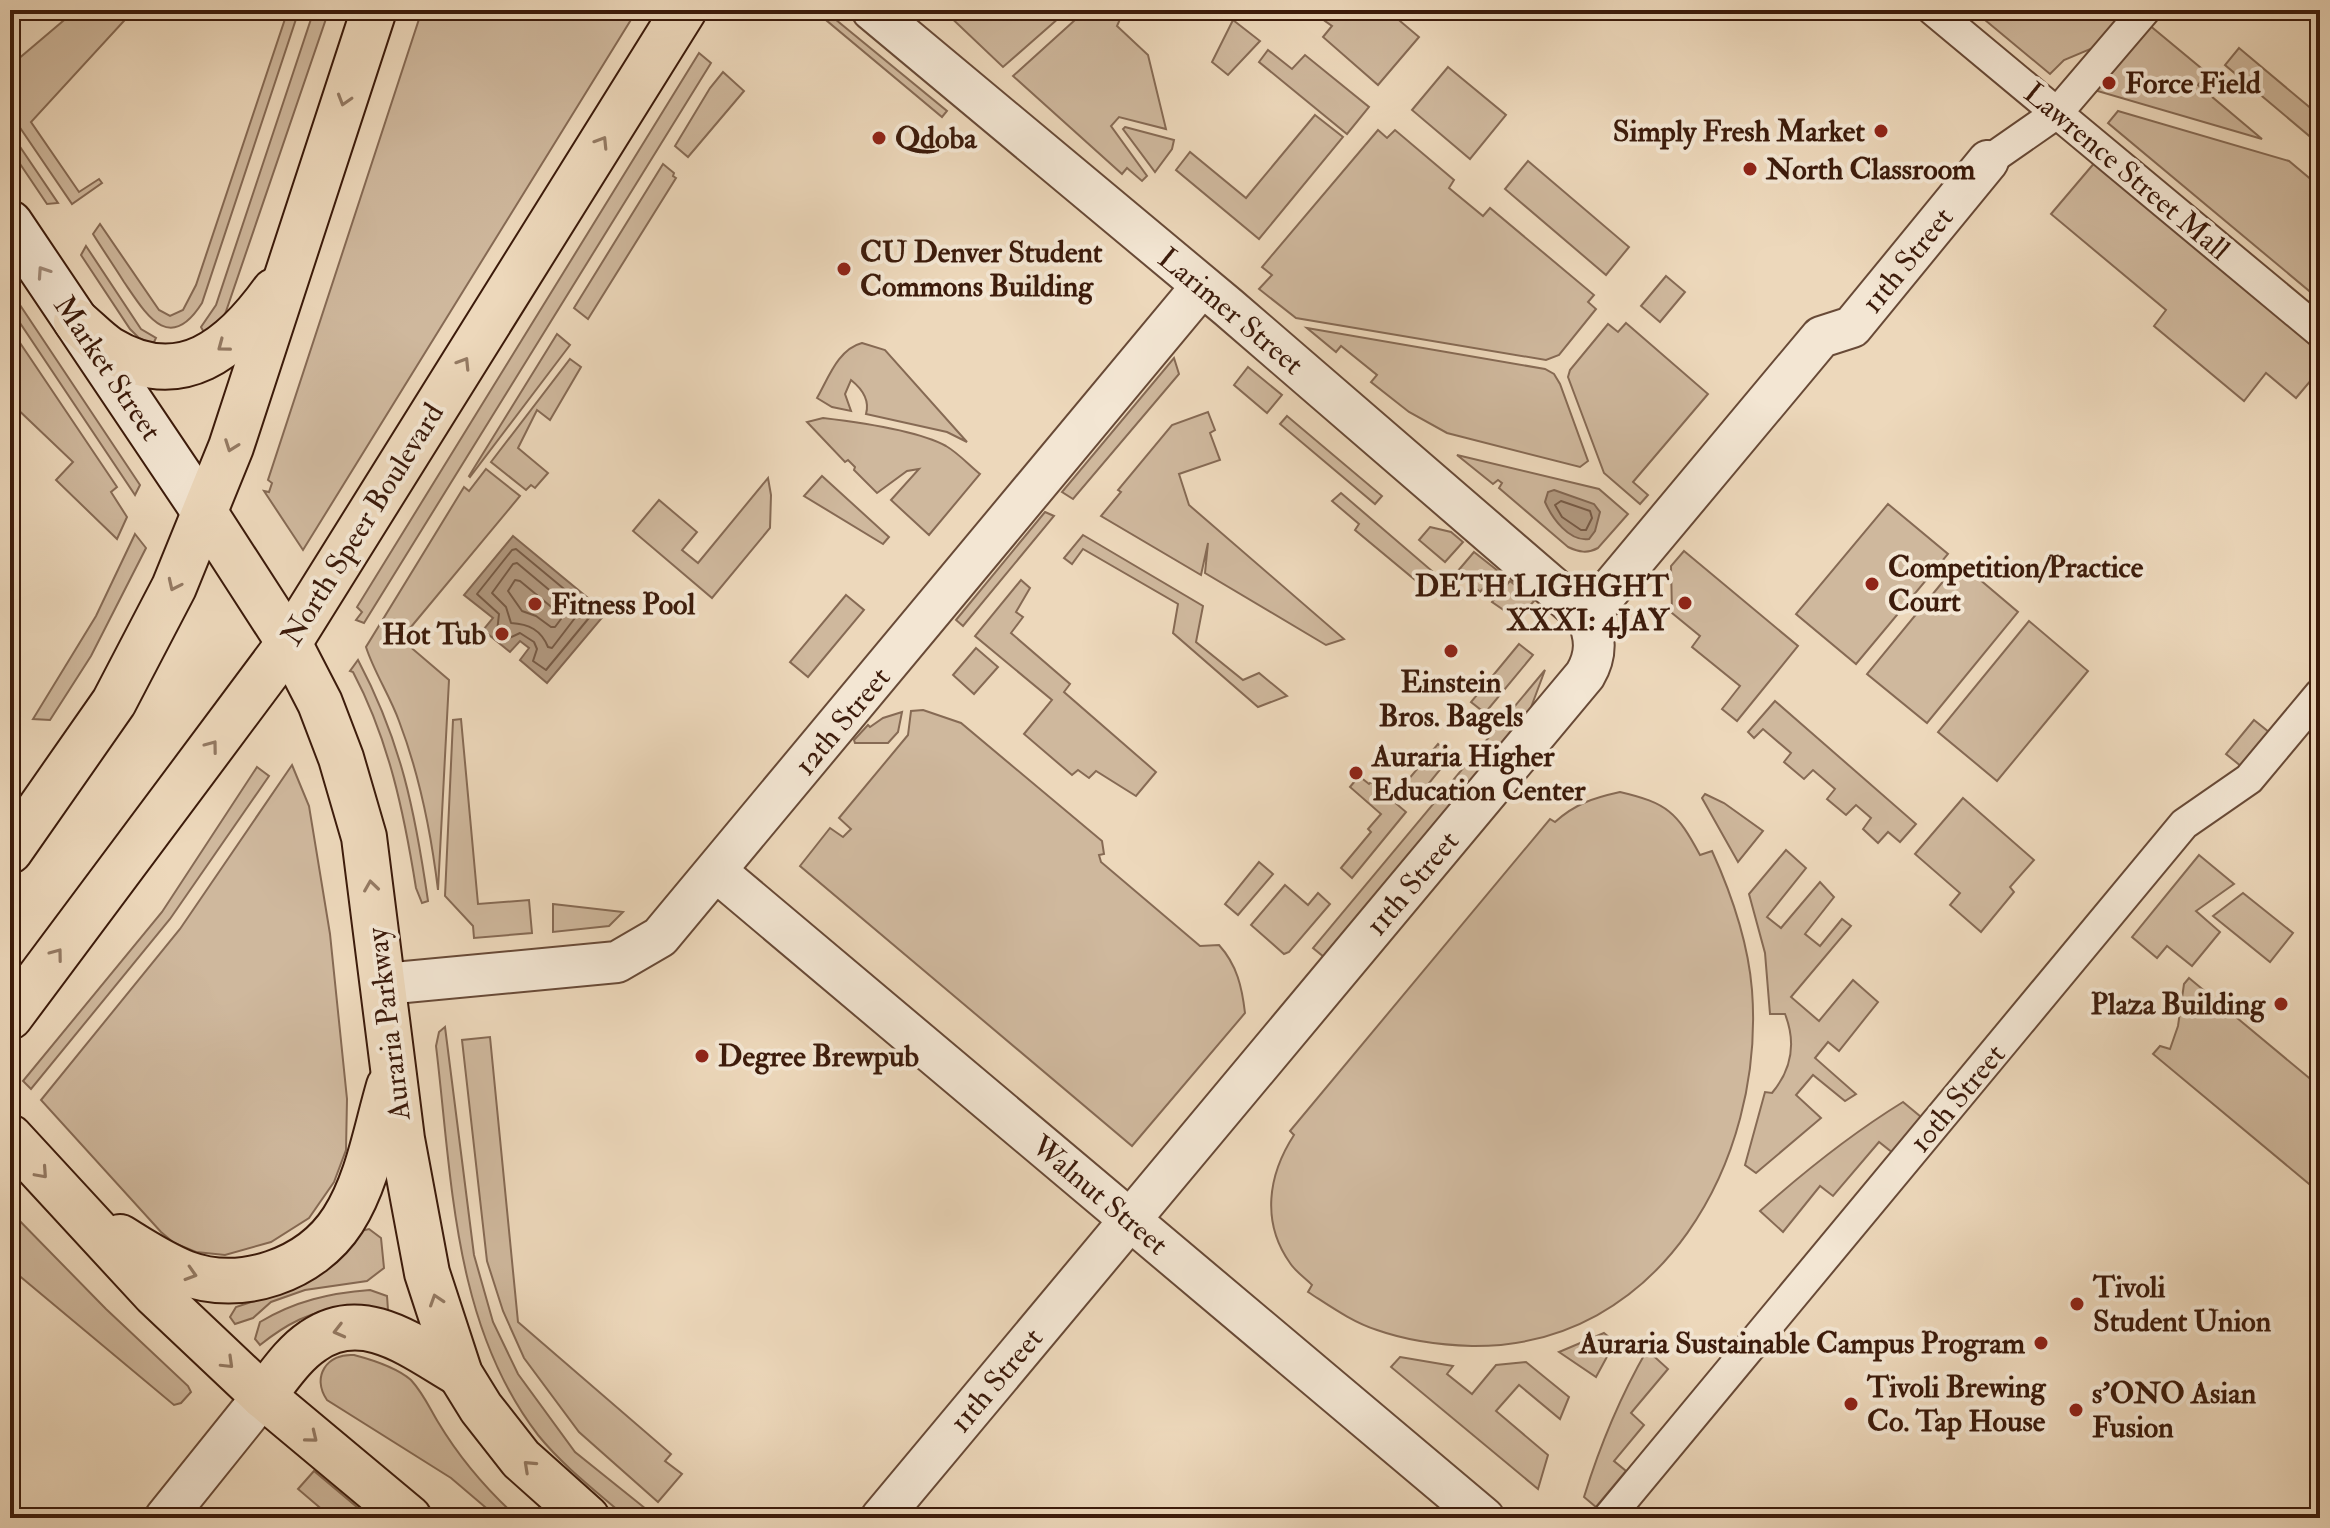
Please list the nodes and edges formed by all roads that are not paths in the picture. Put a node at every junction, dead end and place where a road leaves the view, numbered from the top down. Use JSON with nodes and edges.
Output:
{"nodes":[{"id":1,"x":374,"y":10,"type":"edge"},
{"id":2,"x":684,"y":10,"type":"edge"},
{"id":3,"x":872,"y":10,"type":"edge"},
{"id":4,"x":1933,"y":10,"type":"edge"},
{"id":5,"x":2145,"y":10,"type":"edge"},
{"id":6,"x":2057,"y":113,"type":"junction"},
{"id":7,"x":1988,"y":161,"type":"joint"},
{"id":8,"x":12,"y":229,"type":"edge"},
{"id":9,"x":292,"y":266,"type":"junction"},
{"id":10,"x":1202,"y":286,"type":"junction"},
{"id":11,"x":76,"y":321,"type":"junction"},
{"id":12,"x":2320,"y":332,"type":"edge"},
{"id":13,"x":205,"y":513,"type":"junction"},
{"id":14,"x":1587,"y":617,"type":"junction"},
{"id":15,"x":289,"y":643,"type":"junction"},
{"id":16,"x":2320,"y":694,"type":"edge"},
{"id":17,"x":10,"y":851,"type":"edge"},
{"id":18,"x":717,"y":872,"type":"junction"},
{"id":19,"x":384,"y":984,"type":"junction"},
{"id":20,"x":10,"y":1017,"type":"edge"},
{"id":21,"x":393,"y":1074,"type":"junction"},
{"id":22,"x":10,"y":1137,"type":"edge"},
{"id":23,"x":74,"y":1209,"type":"junction"},
{"id":24,"x":1130,"y":1220,"type":"junction"},
{"id":25,"x":460,"y":1374,"type":"junction"},
{"id":26,"x":263,"y":1396,"type":"junction"},
{"id":27,"x":165,"y":1518,"type":"edge"},
{"id":28,"x":409,"y":1518,"type":"edge"},
{"id":29,"x":587,"y":1518,"type":"edge"},
{"id":30,"x":881,"y":1518,"type":"edge"},
{"id":31,"x":1484,"y":1518,"type":"edge"},
{"id":32,"x":1608,"y":1518,"type":"edge"}],
"edges":[{"from":1,"to":9,"type":"main road","one_way":true},
{"from":15,"to":2,"type":"main road","name":"North Speer Boulevard","one_way":true},
{"from":3,"to":10,"type":"street","name":"Larimer Street"},
{"from":4,"to":6,"type":"street","name":"Lawrence Street Mall"},
{"from":5,"to":6,"type":"street","name":"11th Street"},
{"from":6,"to":7,"type":"street","name":"11th Street"},
{"from":6,"to":12,"type":"street","name":"Lawrence Street Mall"},
{"from":7,"to":14,"type":"street","name":"11th Street"},
{"from":11,"to":8,"type":"main road","name":"Market Street","one_way":true},
{"from":9,"to":11,"type":"main road","one_way":true},
{"from":9,"to":13,"type":"main road","one_way":true},
{"from":10,"to":14,"type":"street","name":"Larimer Street"},
{"from":10,"to":18,"type":"street","name":"12th Street"},
{"from":11,"to":13,"type":"main road","name":"Market Street"},
{"from":13,"to":15,"type":"main road","name":"Auraria Parkway"},
{"from":13,"to":17,"type":"main road","one_way":true},
{"from":14,"to":24,"type":"street","name":"11th Street"},
{"from":19,"to":15,"type":"main road","name":"Auraria Parkway","one_way":true},
{"from":20,"to":15,"type":"main road","name":"North Speer Boulevard","one_way":true},
{"from":16,"to":32,"type":"street","name":"10th Street"},
{"from":18,"to":19,"type":"street","name":"12th Street"},
{"from":18,"to":24,"type":"street","name":"Walnut Street"},
{"from":19,"to":21,"type":"main road","name":"Auraria Parkway"},
{"from":23,"to":21,"type":"main road","one_way":true},
{"from":25,"to":21,"type":"main road","name":"Auraria Parkway","one_way":true},
{"from":22,"to":23,"type":"main road","one_way":true},
{"from":23,"to":26,"type":"main road","one_way":true},
{"from":24,"to":30,"type":"street","name":"11th Street"},
{"from":24,"to":31,"type":"street","name":"Walnut Street"},
{"from":25,"to":26,"type":"main road","one_way":true},
{"from":29,"to":25,"type":"main road","name":"Auraria Parkway","one_way":true},
{"from":26,"to":27,"type":"street"},
{"from":26,"to":28,"type":"main road","one_way":true}]}
